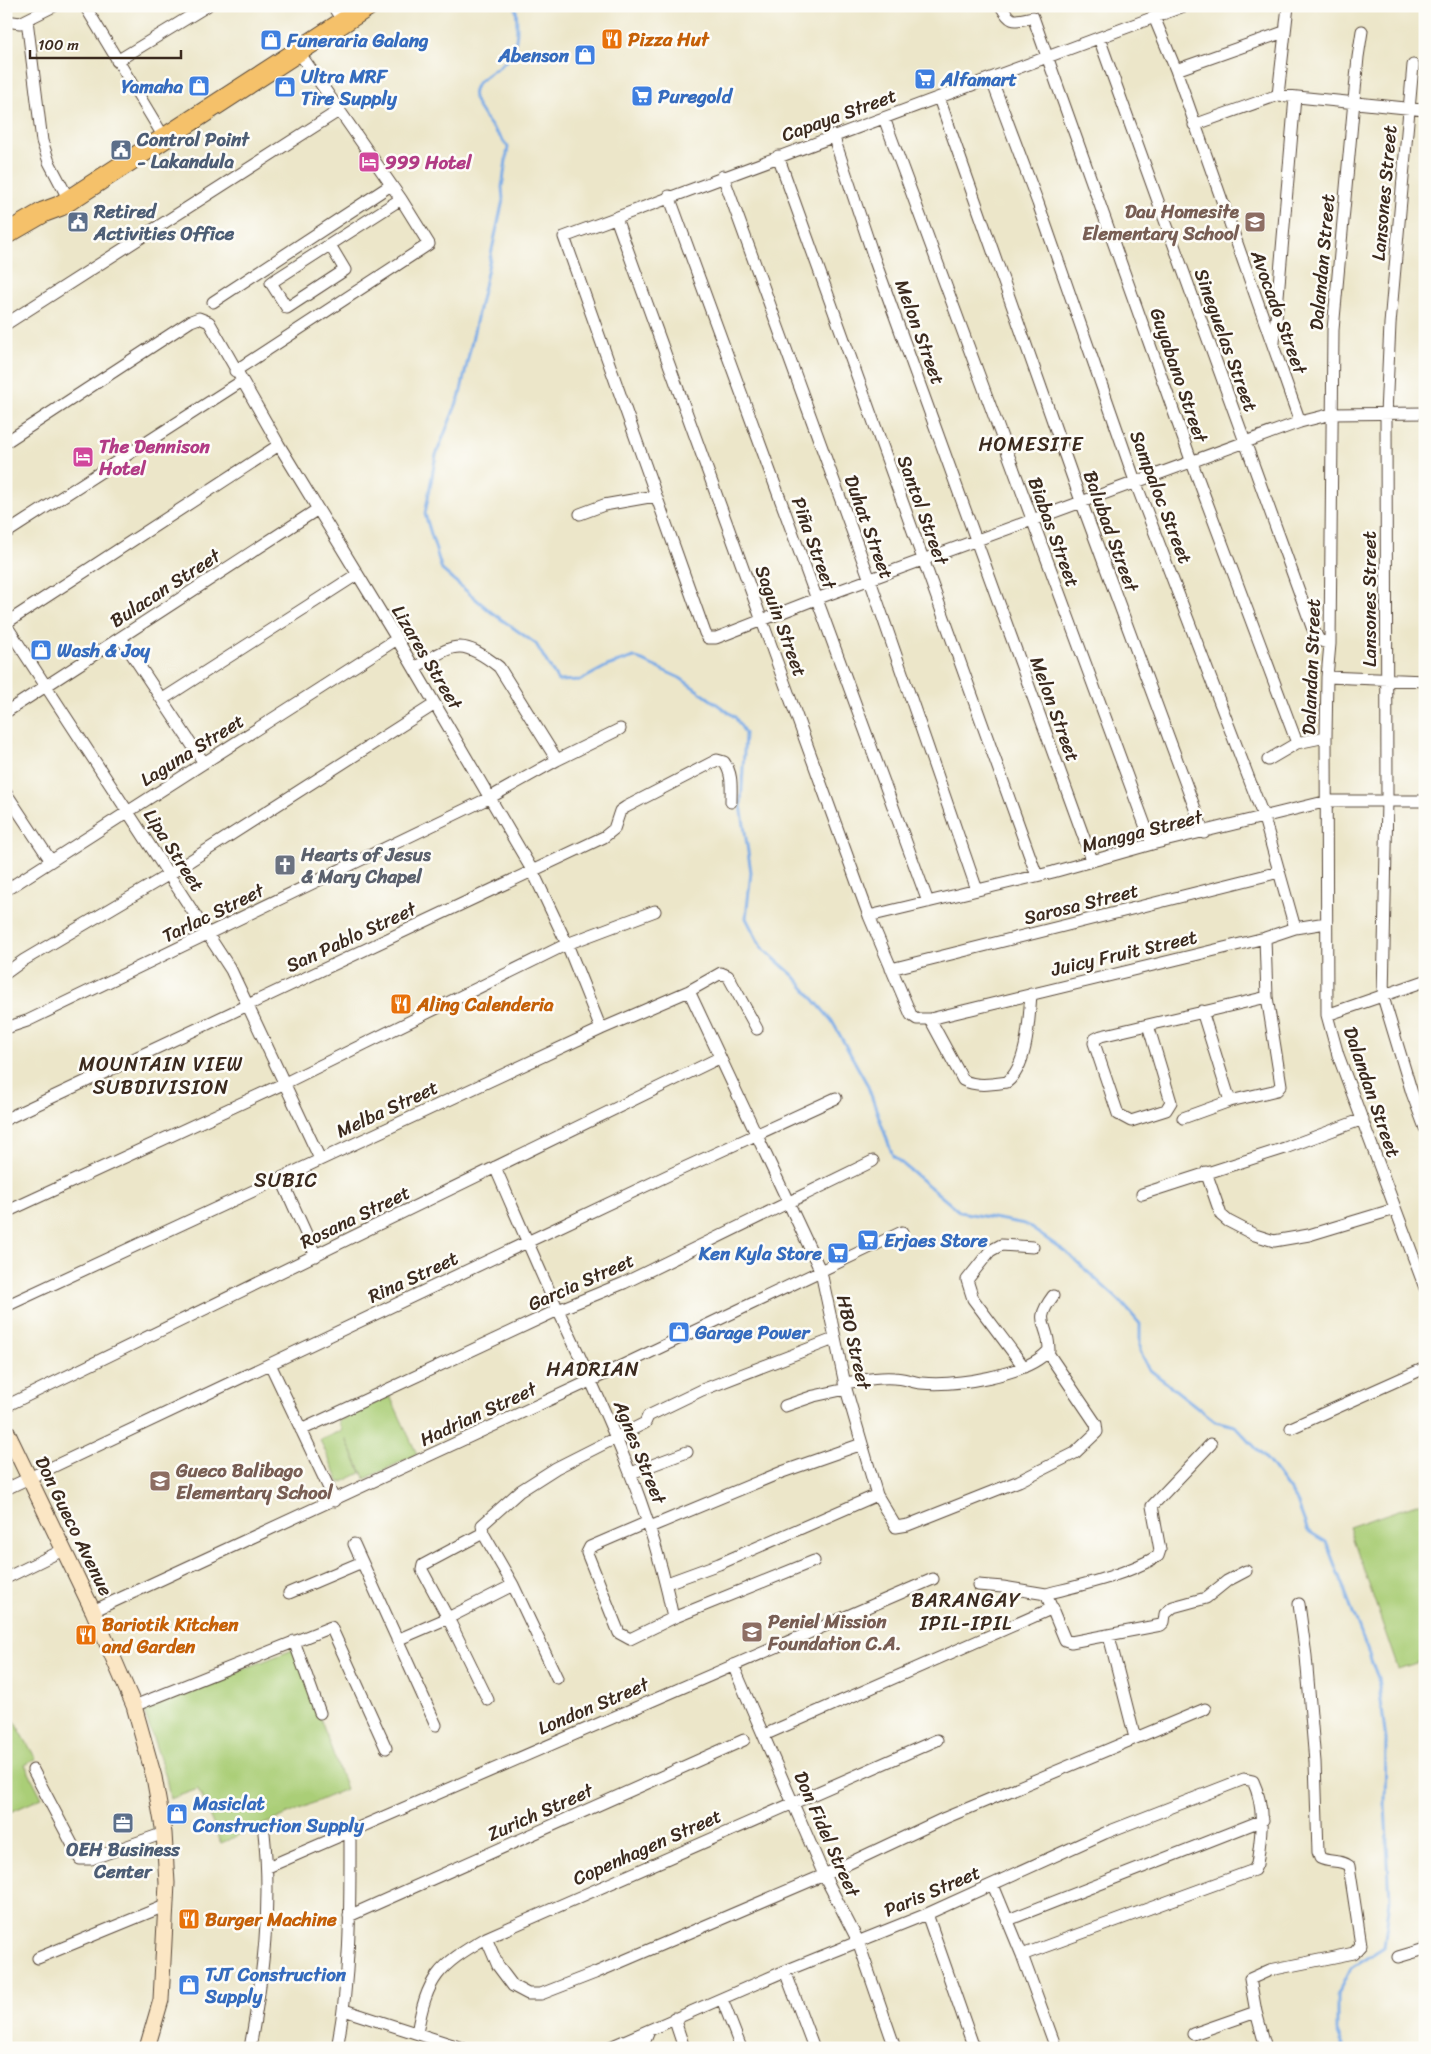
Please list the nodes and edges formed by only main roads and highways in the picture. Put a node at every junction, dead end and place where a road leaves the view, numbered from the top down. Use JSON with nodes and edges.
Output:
{"nodes":[{"id":1,"x":368,"y":6,"type":"edge"},
{"id":2,"x":338,"y":14,"type":"edge"},
{"id":3,"x":64,"y":203,"type":"junction"},
{"id":4,"x":6,"y":234,"type":"edge"},
{"id":5,"x":6,"y":247,"type":"edge"},
{"id":6,"x":6,"y":1430,"type":"edge"},
{"id":7,"x":147,"y":2048,"type":"edge"}],
"edges":[{"from":1,"to":2,"type":"highway"},
{"from":2,"to":3,"type":"highway"},
{"from":3,"to":4,"type":"highway"},
{"from":3,"to":5,"type":"highway"},
{"from":6,"to":7,"type":"main road","name":"Don Gueco Avenue"}]}
